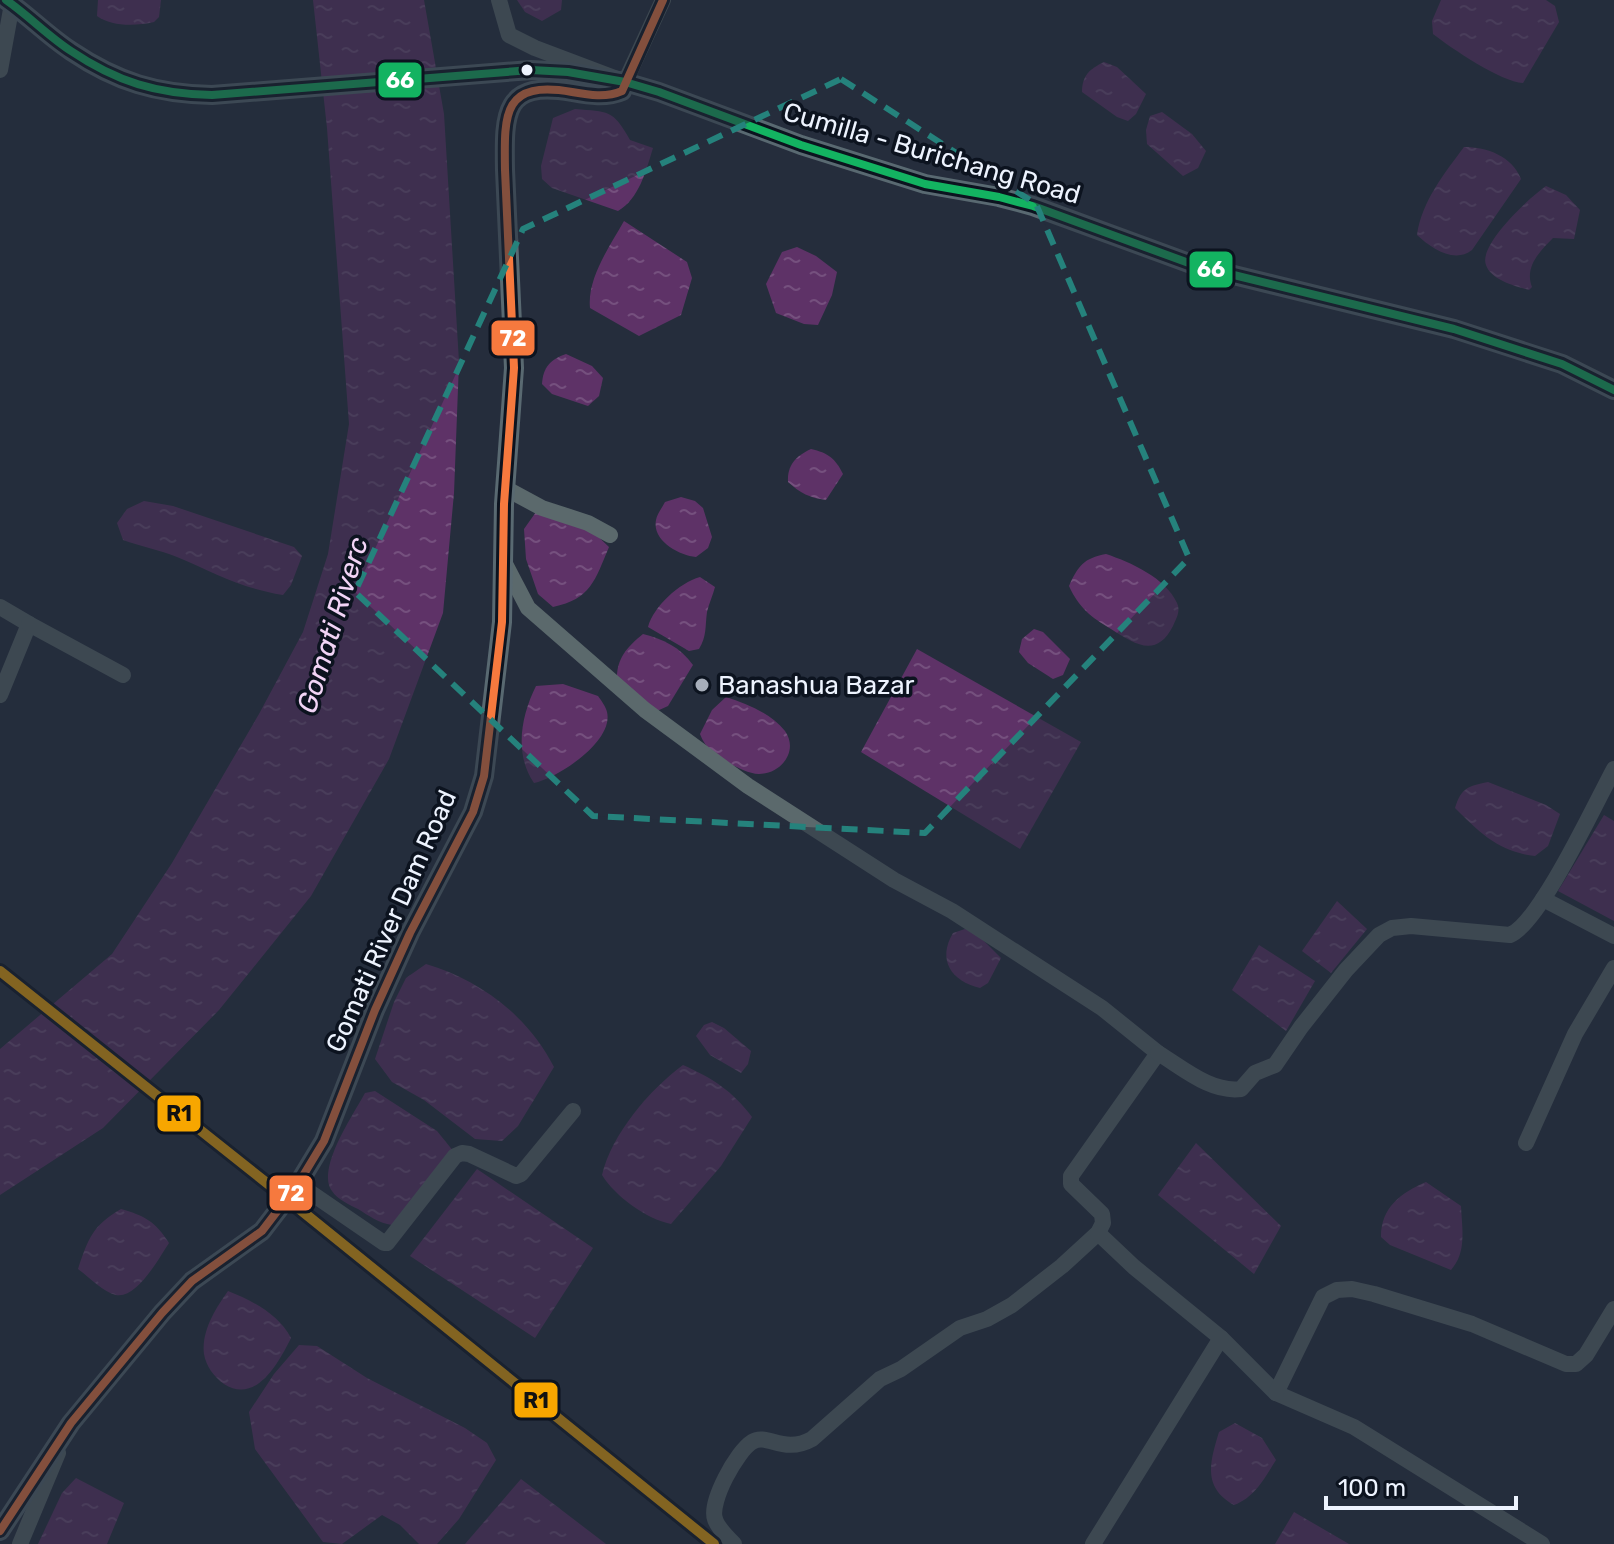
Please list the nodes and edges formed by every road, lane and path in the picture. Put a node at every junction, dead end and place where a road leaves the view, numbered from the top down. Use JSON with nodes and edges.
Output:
{"nodes":[{"id":1,"x":499,"y":0,"type":"edge"},
{"id":2,"x":663,"y":0,"type":"edge"},
{"id":3,"x":10,"y":1,"type":"edge"},
{"id":4,"x":0,"y":70,"type":"edge"},
{"id":5,"x":625,"y":82,"type":"junction"},
{"id":6,"x":1614,"y":390,"type":"edge"},
{"id":7,"x":505,"y":488,"type":"junction"},
{"id":8,"x":610,"y":535,"type":"dead end"},
{"id":9,"x":504,"y":562,"type":"junction"},
{"id":10,"x":0,"y":607,"type":"edge"},
{"id":11,"x":29,"y":624,"type":"junction"},
{"id":12,"x":123,"y":675,"type":"dead end"},
{"id":13,"x":0,"y":695,"type":"edge"},
{"id":14,"x":1614,"y":769,"type":"edge"},
{"id":15,"x":1543,"y":899,"type":"junction"},
{"id":16,"x":1614,"y":936,"type":"edge"},
{"id":17,"x":1614,"y":968,"type":"edge"},
{"id":18,"x":1158,"y":1053,"type":"junction"},
{"id":19,"x":573,"y":1111,"type":"dead end"},
{"id":20,"x":1526,"y":1143,"type":"dead end"},
{"id":21,"x":298,"y":1184,"type":"junction"},
{"id":22,"x":1098,"y":1233,"type":"junction"},
{"id":23,"x":1614,"y":1309,"type":"edge"},
{"id":24,"x":1221,"y":1338,"type":"junction"},
{"id":25,"x":1276,"y":1393,"type":"junction"},
{"id":26,"x":71,"y":1423,"type":"junction"},
{"id":27,"x":0,"y":1531,"type":"edge"},
{"id":28,"x":20,"y":1544,"type":"edge"},
{"id":29,"x":734,"y":1544,"type":"edge"},
{"id":30,"x":1093,"y":1544,"type":"edge"},
{"id":31,"x":1542,"y":1544,"type":"edge"}],
"edges":[{"from":1,"to":5,"type":"street"},
{"from":2,"to":5,"type":"street"},
{"from":3,"to":4,"type":"street"},
{"from":3,"to":5,"type":"main road","name":"Cumilla - Burichang Road"},
{"from":5,"to":6,"type":"main road","name":"Cumilla - Burichang Road"},
{"from":5,"to":7,"type":"main road","name":"Gomati River Dam Road"},
{"from":7,"to":8,"type":"street"},
{"from":7,"to":9,"type":"main road","name":"Gomati River Dam Road"},
{"from":9,"to":18,"type":"street"},
{"from":9,"to":21,"type":"main road","name":"Gomati River Dam Road"},
{"from":10,"to":11,"type":"street"},
{"from":11,"to":12,"type":"street"},
{"from":11,"to":13,"type":"street"},
{"from":14,"to":15,"type":"street"},
{"from":15,"to":16,"type":"street"},
{"from":15,"to":18,"type":"street"},
{"from":17,"to":20,"type":"street"},
{"from":18,"to":22,"type":"street"},
{"from":19,"to":21,"type":"street"},
{"from":21,"to":26,"type":"main road","name":"Gomati River Dam Road"},
{"from":22,"to":24,"type":"street"},
{"from":22,"to":29,"type":"street"},
{"from":23,"to":25,"type":"street"},
{"from":24,"to":25,"type":"street"},
{"from":24,"to":30,"type":"street"},
{"from":25,"to":31,"type":"street"},
{"from":26,"to":27,"type":"main road","name":"Gomati River Dam Road"},
{"from":26,"to":28,"type":"street"}]}
